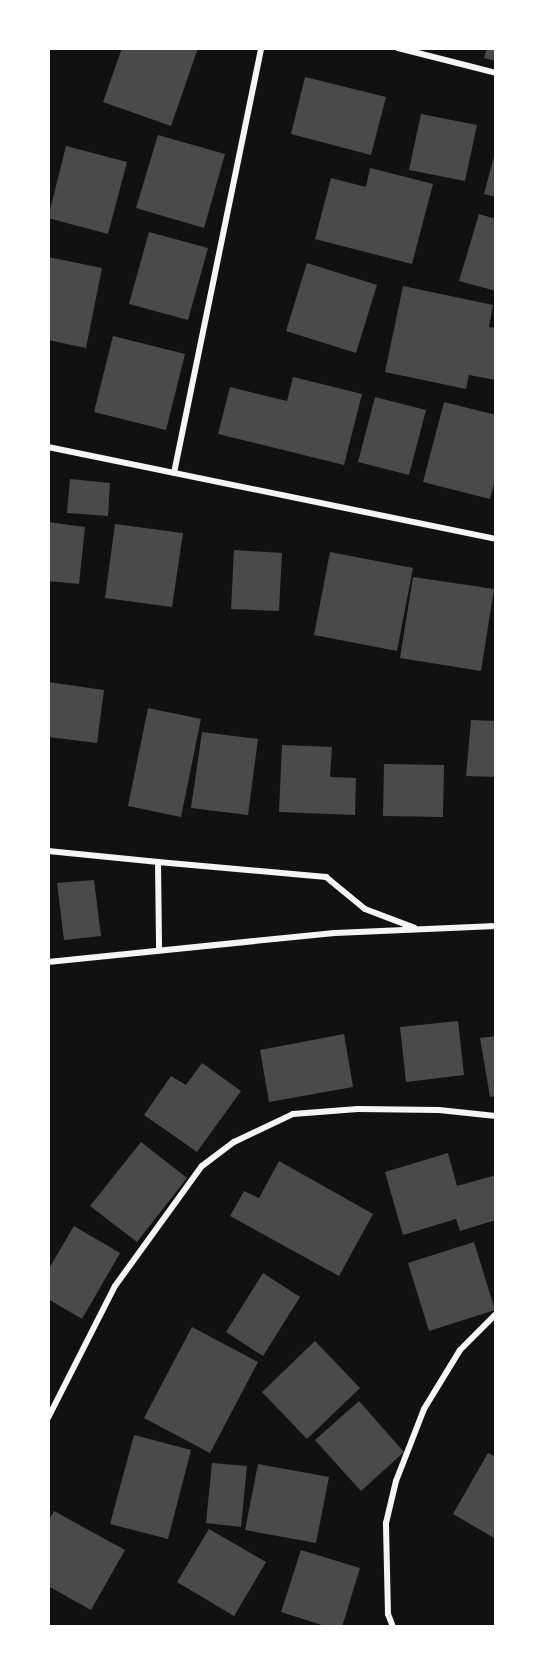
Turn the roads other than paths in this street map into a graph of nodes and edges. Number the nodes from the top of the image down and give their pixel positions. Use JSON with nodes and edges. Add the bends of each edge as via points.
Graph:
{"nodes":[{"id":1,"x":261,"y":48,"type":"edge"},
{"id":2,"x":398,"y":48,"type":"edge"},
{"id":3,"x":496,"y":73,"type":"edge"},
{"id":4,"x":48,"y":447,"type":"edge"},
{"id":5,"x":174,"y":473,"type":"junction"},
{"id":6,"x":496,"y":539,"type":"edge"},
{"id":7,"x":48,"y":851,"type":"edge"},
{"id":8,"x":158,"y":862,"type":"junction"},
{"id":9,"x":496,"y":926,"type":"edge"},
{"id":10,"x":419,"y":929,"type":"junction"},
{"id":11,"x":159,"y":949,"type":"junction"},
{"id":12,"x":48,"y":962,"type":"edge"},
{"id":13,"x":496,"y":1116,"type":"edge"},
{"id":14,"x":496,"y":1314,"type":"edge"},
{"id":15,"x":48,"y":1418,"type":"edge"},
{"id":16,"x":393,"y":1627,"type":"edge"}],
"edges":[{"from":1,"to":5,"type":"street"},
{"from":2,"to":3,"type":"street"},
{"from":4,"to":5,"type":"street"},
{"from":5,"to":6,"type":"street"},
{"from":7,"to":8,"type":"street"},
{"from":8,"to":10,"type":"street","via":[[326,877],[365,909]]},
{"from":8,"to":11,"type":"street"},
{"from":9,"to":10,"type":"street"},
{"from":10,"to":11,"type":"street"},
{"from":11,"to":12,"type":"street"},
{"from":13,"to":15,"type":"street","via":[[440,1110],[358,1109],[293,1114],[234,1142],[202,1166],[115,1286]]},
{"from":14,"to":16,"type":"street","via":[[460,1350],[424,1409],[396,1481],[386,1523],[388,1614]]}]}
